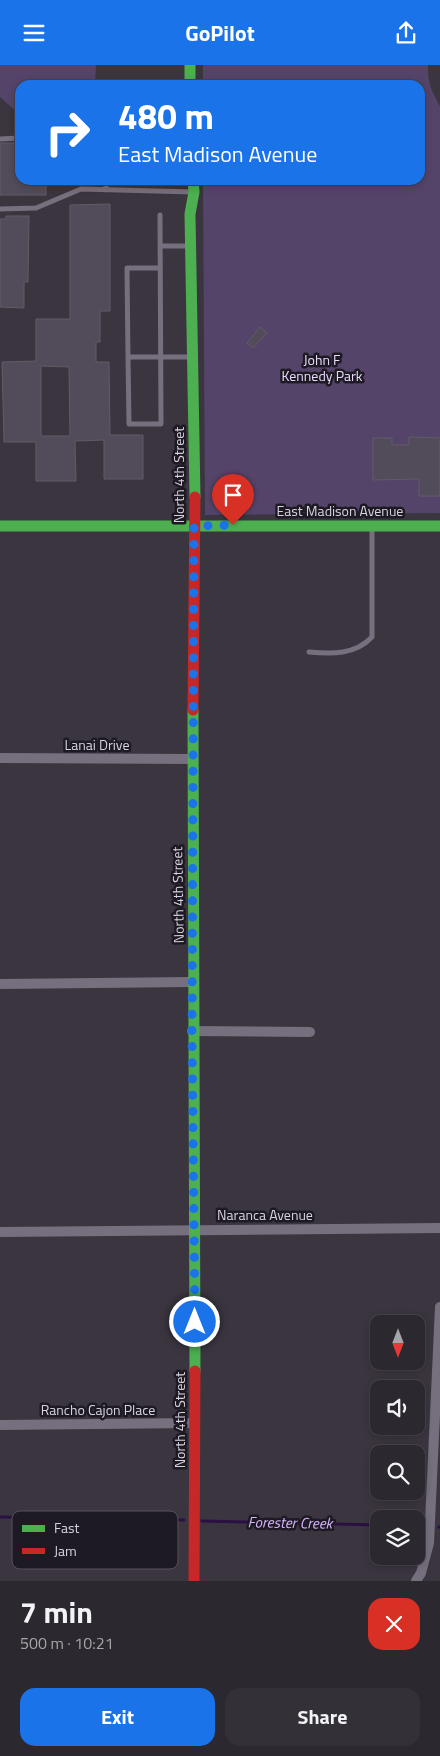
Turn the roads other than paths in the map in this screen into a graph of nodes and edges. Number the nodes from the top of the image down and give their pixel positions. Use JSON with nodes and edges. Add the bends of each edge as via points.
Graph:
{"nodes":[{"id":1,"x":190,"y":65,"type":"edge"},
{"id":2,"x":190,"y":80,"type":"edge"},
{"id":3,"x":15,"y":138,"type":"edge"},
{"id":4,"x":0,"y":139,"type":"edge"},
{"id":5,"x":106,"y":185,"type":"edge"},
{"id":6,"x":194,"y":186,"type":"edge"},
{"id":7,"x":106,"y":190,"type":"junction"},
{"id":8,"x":0,"y":209,"type":"edge"},
{"id":9,"x":160,"y":215,"type":"dead end"},
{"id":10,"x":160,"y":245,"type":"junction"},
{"id":11,"x":191,"y":245,"type":"junction"},
{"id":12,"x":160,"y":268,"type":"junction"},
{"id":13,"x":128,"y":357,"type":"junction"},
{"id":14,"x":160,"y":357,"type":"junction"},
{"id":15,"x":193,"y":357,"type":"junction"},
{"id":16,"x":440,"y":525,"type":"edge"},
{"id":17,"x":0,"y":526,"type":"edge"},
{"id":18,"x":194,"y":526,"type":"junction"},
{"id":19,"x":372,"y":527,"type":"junction"},
{"id":20,"x":309,"y":652,"type":"dead end"},
{"id":21,"x":0,"y":759,"type":"edge"},
{"id":22,"x":193,"y":759,"type":"junction"},
{"id":23,"x":193,"y":982,"type":"junction"},
{"id":24,"x":0,"y":984,"type":"edge"},
{"id":25,"x":192,"y":1031,"type":"junction"},
{"id":26,"x":310,"y":1031,"type":"dead end"},
{"id":27,"x":440,"y":1228,"type":"edge"},
{"id":28,"x":195,"y":1229,"type":"junction"},
{"id":29,"x":0,"y":1232,"type":"edge"},
{"id":30,"x":440,"y":1307,"type":"edge"},
{"id":31,"x":195,"y":1423,"type":"junction"},
{"id":32,"x":0,"y":1425,"type":"edge"},
{"id":33,"x":194,"y":1581,"type":"edge"},
{"id":34,"x":416,"y":1581,"type":"edge"}],
"edges":[{"from":1,"to":2,"type":"street"},
{"from":3,"to":4,"type":"lane"},
{"from":5,"to":7,"type":"lane"},
{"from":6,"to":7,"type":"lane"},
{"from":6,"to":11,"type":"street","name":"North 4th Street","via":[[190,214]]},
{"from":7,"to":8,"type":"lane","via":[[81,189],[36,208]]},
{"from":9,"to":10,"type":"lane"},
{"from":10,"to":11,"type":"lane"},
{"from":10,"to":12,"type":"lane"},
{"from":11,"to":15,"type":"street","name":"North 4th Street"},
{"from":12,"to":13,"type":"lane","via":[[127,268]]},
{"from":12,"to":14,"type":"lane"},
{"from":13,"to":14,"type":"lane"},
{"from":13,"to":14,"type":"lane","via":[[129,424],[161,424]]},
{"from":14,"to":15,"type":"lane"},
{"from":15,"to":18,"type":"street","name":"North 4th Street"},
{"from":16,"to":19,"type":"street","name":"East Madison Avenue"},
{"from":17,"to":18,"type":"street","name":"East Madison Avenue"},
{"from":18,"to":19,"type":"street","name":"East Madison Avenue"},
{"from":18,"to":22,"type":"street","name":"North 4th Street"},
{"from":19,"to":20,"type":"lane","via":[[372,637],[365,645],[336,654]]},
{"from":21,"to":22,"type":"street","name":"Lanai Drive"},
{"from":22,"to":23,"type":"street","name":"North 4th Street"},
{"from":23,"to":24,"type":"street"},
{"from":23,"to":25,"type":"street","name":"North 4th Street"},
{"from":25,"to":26,"type":"street"},
{"from":25,"to":28,"type":"street","name":"North 4th Street"},
{"from":27,"to":28,"type":"street","name":"Naranca Avenue"},
{"from":28,"to":29,"type":"street","name":"Naranca Avenue"},
{"from":28,"to":31,"type":"street","name":"North 4th Street"},
{"from":30,"to":34,"type":"street","via":[[429,1543]]},
{"from":31,"to":32,"type":"street","name":"Rancho Cajon Place"},
{"from":31,"to":33,"type":"street","name":"North 4th Street"}]}
